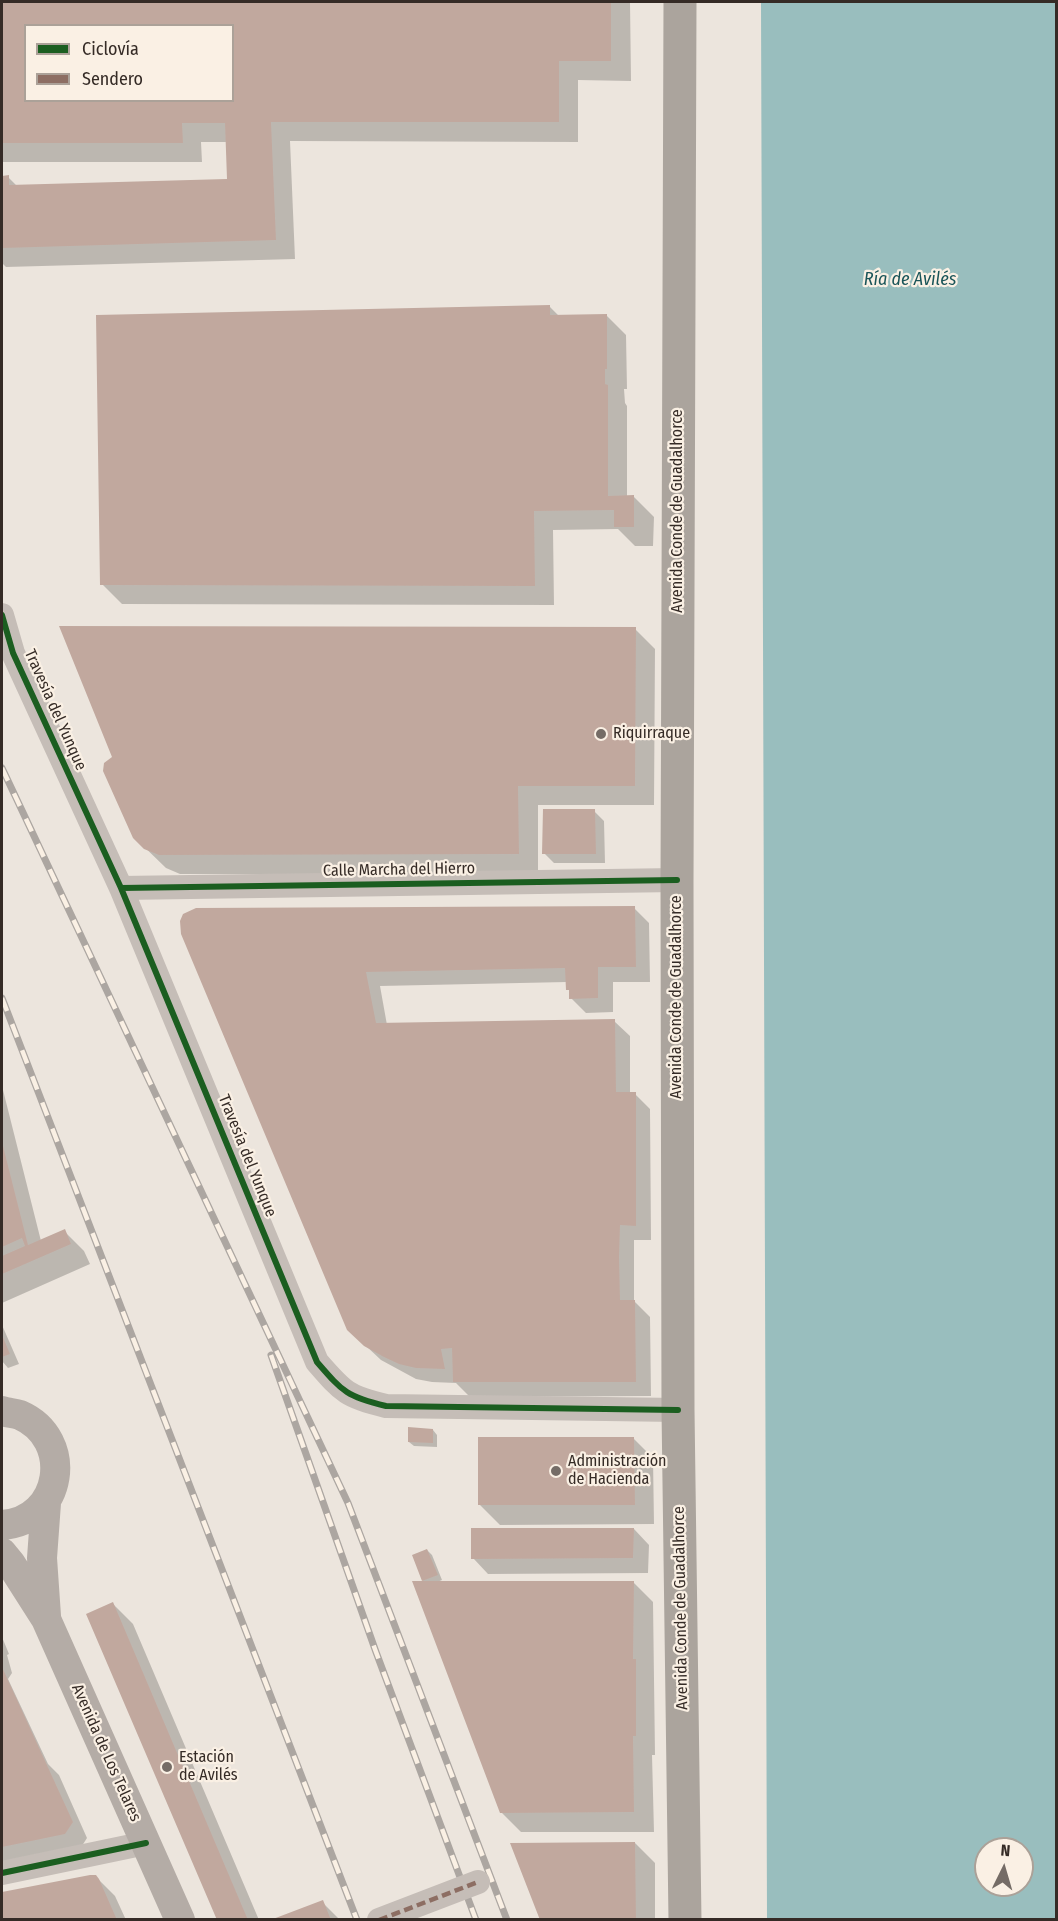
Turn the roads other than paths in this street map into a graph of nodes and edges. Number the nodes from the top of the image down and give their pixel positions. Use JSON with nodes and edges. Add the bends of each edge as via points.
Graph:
{"nodes":[{"id":1,"x":680,"y":2,"type":"edge"},
{"id":2,"x":2,"y":615,"type":"edge"},
{"id":3,"x":677,"y":880,"type":"junction"},
{"id":4,"x":121,"y":888,"type":"junction"},
{"id":5,"x":678,"y":1410,"type":"junction"},
{"id":6,"x":2,"y":1412,"type":"edge"},
{"id":7,"x":46,"y":1503,"type":"junction"},
{"id":8,"x":2,"y":1525,"type":"edge"},
{"id":9,"x":2,"y":1553,"type":"edge"},
{"id":10,"x":46,"y":1619,"type":"junction"},
{"id":11,"x":146,"y":1843,"type":"junction"},
{"id":12,"x":2,"y":1873,"type":"edge"},
{"id":13,"x":478,"y":1882,"type":"dead end"},
{"id":14,"x":180,"y":1920,"type":"edge"},
{"id":15,"x":379,"y":1920,"type":"edge"},
{"id":16,"x":685,"y":1920,"type":"edge"}],
"edges":[{"from":1,"to":3,"type":"highway","name":"Avenida Conde de Guadalhorce"},
{"from":2,"to":4,"type":"street","name":"Travesía del Yunque","via":[[14,652]]},
{"from":3,"to":4,"type":"street","name":"Calle Marcha del Hierro"},
{"from":3,"to":5,"type":"highway","name":"Avenida Conde de Guadalhorce"},
{"from":4,"to":5,"type":"street","name":"Travesía del Yunque","via":[[317,1362],[341,1390],[386,1406]]},
{"from":5,"to":16,"type":"highway","name":"Avenida Conde de Guadalhorce"},
{"from":6,"to":7,"type":"main road","name":"Avenida de Los Telares","via":[[20,1415],[40,1430],[51,1446],[56,1466]]},
{"from":7,"to":8,"type":"main road","via":[[31,1516]]},
{"from":7,"to":10,"type":"main road","name":"Avenida de Los Telares","via":[[42,1558]]},
{"from":9,"to":10,"type":"main road","name":"Avenida de Los Telares"},
{"from":10,"to":11,"type":"main road","name":"Avenida de Los Telares"},
{"from":11,"to":12,"type":"street"},
{"from":11,"to":14,"type":"main road","name":"Avenida de Los Telares"},
{"from":13,"to":15,"type":"street","bridge":true}]}
